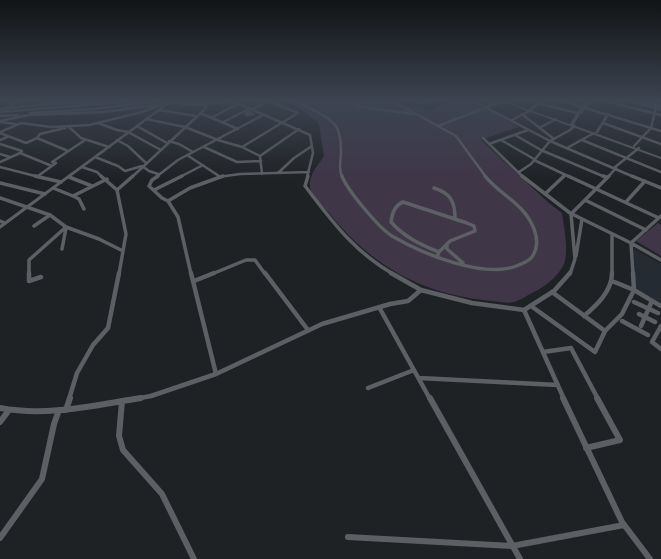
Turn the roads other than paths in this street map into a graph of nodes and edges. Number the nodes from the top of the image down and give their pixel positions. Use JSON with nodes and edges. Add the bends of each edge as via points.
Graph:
{"nodes":[{"id":1,"x":9,"y":127,"type":"edge"},
{"id":2,"x":68,"y":127,"type":"joint"},
{"id":3,"x":108,"y":127,"type":"edge"},
{"id":4,"x":135,"y":127,"type":"edge"},
{"id":5,"x":139,"y":127,"type":"edge"},
{"id":6,"x":185,"y":127,"type":"joint"},
{"id":7,"x":234,"y":127,"type":"edge"},
{"id":8,"x":241,"y":127,"type":"edge"},
{"id":9,"x":274,"y":127,"type":"edge"},
{"id":10,"x":295,"y":127,"type":"edge"},
{"id":11,"x":336,"y":127,"type":"edge"},
{"id":12,"x":440,"y":127,"type":"edge"},
{"id":13,"x":523,"y":127,"type":"edge"},
{"id":14,"x":572,"y":127,"type":"edge"},
{"id":15,"x":579,"y":127,"type":"edge"},
{"id":16,"x":600,"y":127,"type":"edge"},
{"id":17,"x":614,"y":127,"type":"edge"},
{"id":18,"x":540,"y":128,"type":"edge"},
{"id":19,"x":651,"y":128,"type":"joint"},
{"id":20,"x":238,"y":129,"type":"junction"},
{"id":21,"x":299,"y":129,"type":"junction"},
{"id":22,"x":528,"y":130,"type":"junction"},
{"id":23,"x":661,"y":131,"type":"edge"},
{"id":24,"x":0,"y":132,"type":"edge"},
{"id":25,"x":128,"y":132,"type":"junction"},
{"id":26,"x":595,"y":133,"type":"junction"},
{"id":27,"x":514,"y":135,"type":"junction"},
{"id":28,"x":7,"y":136,"type":"junction"},
{"id":29,"x":642,"y":137,"type":"junction"},
{"id":30,"x":38,"y":138,"type":"junction"},
{"id":31,"x":483,"y":138,"type":"dead end"},
{"id":32,"x":554,"y":139,"type":"junction"},
{"id":33,"x":0,"y":140,"type":"edge"},
{"id":34,"x":85,"y":140,"type":"junction"},
{"id":35,"x":117,"y":140,"type":"junction"},
{"id":36,"x":218,"y":140,"type":"junction"},
{"id":37,"x":501,"y":140,"type":"junction"},
{"id":38,"x":582,"y":140,"type":"junction"},
{"id":39,"x":550,"y":141,"type":"junction"},
{"id":40,"x":168,"y":142,"type":"junction"},
{"id":41,"x":0,"y":144,"type":"edge"},
{"id":42,"x":26,"y":144,"type":"junction"},
{"id":43,"x":489,"y":144,"type":"junction"},
{"id":44,"x":661,"y":144,"type":"edge"},
{"id":45,"x":242,"y":146,"type":"junction"},
{"id":46,"x":312,"y":146,"type":"junction"},
{"id":47,"x":634,"y":146,"type":"junction"},
{"id":48,"x":108,"y":147,"type":"junction"},
{"id":49,"x":204,"y":147,"type":"junction"},
{"id":50,"x":567,"y":148,"type":"junction"},
{"id":51,"x":639,"y":149,"type":"junction"},
{"id":52,"x":161,"y":150,"type":"junction"},
{"id":53,"x":542,"y":150,"type":"junction"},
{"id":54,"x":68,"y":151,"type":"junction"},
{"id":55,"x":21,"y":152,"type":"junction"},
{"id":56,"x":193,"y":152,"type":"junction"},
{"id":57,"x":0,"y":154,"type":"edge"},
{"id":58,"x":187,"y":155,"type":"junction"},
{"id":59,"x":260,"y":156,"type":"junction"},
{"id":60,"x":10,"y":157,"type":"junction"},
{"id":61,"x":95,"y":157,"type":"junction"},
{"id":62,"x":661,"y":157,"type":"edge"},
{"id":63,"x":626,"y":158,"type":"junction"},
{"id":64,"x":534,"y":160,"type":"junction"},
{"id":65,"x":0,"y":162,"type":"edge"},
{"id":66,"x":261,"y":162,"type":"junction"},
{"id":67,"x":144,"y":165,"type":"junction"},
{"id":68,"x":203,"y":165,"type":"junction"},
{"id":69,"x":52,"y":166,"type":"junction"},
{"id":70,"x":0,"y":167,"type":"edge"},
{"id":71,"x":82,"y":167,"type":"junction"},
{"id":72,"x":616,"y":168,"type":"junction"},
{"id":73,"x":309,"y":172,"type":"junction"},
{"id":74,"x":519,"y":172,"type":"junction"},
{"id":75,"x":661,"y":172,"type":"edge"},
{"id":76,"x":278,"y":173,"type":"junction"},
{"id":77,"x":158,"y":174,"type":"junction"},
{"id":78,"x":262,"y":174,"type":"junction"},
{"id":79,"x":565,"y":175,"type":"junction"},
{"id":80,"x":38,"y":176,"type":"junction"},
{"id":81,"x":219,"y":176,"type":"junction"},
{"id":82,"x":69,"y":177,"type":"junction"},
{"id":83,"x":606,"y":177,"type":"junction"},
{"id":84,"x":107,"y":179,"type":"junction"},
{"id":85,"x":645,"y":181,"type":"junction"},
{"id":86,"x":61,"y":182,"type":"junction"},
{"id":87,"x":661,"y":182,"type":"edge"},
{"id":88,"x":0,"y":183,"type":"edge"},
{"id":89,"x":92,"y":186,"type":"junction"},
{"id":90,"x":657,"y":186,"type":"junction"},
{"id":91,"x":53,"y":188,"type":"junction"},
{"id":92,"x":434,"y":188,"type":"dead end"},
{"id":93,"x":596,"y":188,"type":"junction"},
{"id":94,"x":661,"y":188,"type":"edge"},
{"id":95,"x":117,"y":190,"type":"junction"},
{"id":96,"x":154,"y":190,"type":"junction"},
{"id":97,"x":45,"y":194,"type":"junction"},
{"id":98,"x":544,"y":194,"type":"junction"},
{"id":99,"x":74,"y":196,"type":"junction"},
{"id":100,"x":0,"y":198,"type":"edge"},
{"id":101,"x":585,"y":200,"type":"junction"},
{"id":102,"x":168,"y":201,"type":"junction"},
{"id":103,"x":626,"y":202,"type":"junction"},
{"id":104,"x":28,"y":207,"type":"junction"},
{"id":105,"x":84,"y":209,"type":"dead end"},
{"id":106,"x":572,"y":214,"type":"junction"},
{"id":107,"x":50,"y":215,"type":"junction"},
{"id":108,"x":660,"y":217,"type":"edge"},
{"id":109,"x":455,"y":218,"type":"junction"},
{"id":110,"x":582,"y":219,"type":"junction"},
{"id":111,"x":0,"y":221,"type":"edge"},
{"id":112,"x":5,"y":223,"type":"junction"},
{"id":113,"x":34,"y":226,"type":"dead end"},
{"id":114,"x":0,"y":227,"type":"edge"},
{"id":115,"x":66,"y":227,"type":"junction"},
{"id":116,"x":646,"y":230,"type":"junction"},
{"id":117,"x":612,"y":234,"type":"junction"},
{"id":118,"x":631,"y":243,"type":"junction"},
{"id":119,"x":447,"y":244,"type":"junction"},
{"id":120,"x":62,"y":249,"type":"dead end"},
{"id":121,"x":123,"y":251,"type":"junction"},
{"id":122,"x":438,"y":254,"type":"junction"},
{"id":123,"x":661,"y":260,"type":"edge"},
{"id":124,"x":575,"y":263,"type":"junction"},
{"id":125,"x":465,"y":265,"type":"junction"},
{"id":126,"x":41,"y":277,"type":"dead end"},
{"id":127,"x":194,"y":281,"type":"junction"},
{"id":128,"x":612,"y":281,"type":"junction"},
{"id":129,"x":421,"y":290,"type":"junction"},
{"id":130,"x":634,"y":290,"type":"junction"},
{"id":131,"x":552,"y":292,"type":"junction"},
{"id":132,"x":634,"y":302,"type":"dead end"},
{"id":133,"x":651,"y":303,"type":"dead end"},
{"id":134,"x":531,"y":306,"type":"junction"},
{"id":135,"x":661,"y":306,"type":"edge"},
{"id":136,"x":379,"y":307,"type":"junction"},
{"id":137,"x":649,"y":309,"type":"junction"},
{"id":138,"x":524,"y":310,"type":"junction"},
{"id":139,"x":658,"y":313,"type":"dead end"},
{"id":140,"x":639,"y":314,"type":"dead end"},
{"id":141,"x":584,"y":316,"type":"junction"},
{"id":142,"x":645,"y":317,"type":"junction"},
{"id":143,"x":622,"y":321,"type":"dead end"},
{"id":144,"x":654,"y":322,"type":"dead end"},
{"id":145,"x":641,"y":326,"type":"dead end"},
{"id":146,"x":661,"y":326,"type":"edge"},
{"id":147,"x":308,"y":330,"type":"junction"},
{"id":148,"x":605,"y":331,"type":"junction"},
{"id":149,"x":648,"y":336,"type":"dead end"},
{"id":150,"x":661,"y":349,"type":"edge"},
{"id":151,"x":543,"y":352,"type":"junction"},
{"id":152,"x":414,"y":370,"type":"junction"},
{"id":153,"x":216,"y":374,"type":"junction"},
{"id":154,"x":419,"y":378,"type":"junction"},
{"id":155,"x":558,"y":385,"type":"junction"},
{"id":156,"x":368,"y":388,"type":"dead end"},
{"id":157,"x":122,"y":401,"type":"junction"},
{"id":158,"x":0,"y":408,"type":"edge"},
{"id":159,"x":9,"y":410,"type":"junction"},
{"id":160,"x":63,"y":410,"type":"junction"},
{"id":161,"x":0,"y":422,"type":"edge"},
{"id":162,"x":586,"y":448,"type":"junction"},
{"id":163,"x":624,"y":525,"type":"junction"},
{"id":164,"x":348,"y":537,"type":"dead end"},
{"id":165,"x":0,"y":538,"type":"edge"},
{"id":166,"x":512,"y":546,"type":"junction"},
{"id":167,"x":194,"y":559,"type":"edge"},
{"id":168,"x":520,"y":559,"type":"edge"},
{"id":169,"x":650,"y":559,"type":"edge"}],
"edges":[{"from":1,"to":24,"type":"street"},
{"from":2,"to":30,"type":"street","via":[[40,134]]},
{"from":2,"to":34,"type":"street"},
{"from":3,"to":25,"type":"street"},
{"from":4,"to":25,"type":"street"},
{"from":5,"to":40,"type":"street"},
{"from":6,"to":36,"type":"street"},
{"from":6,"to":40,"type":"street"},
{"from":7,"to":20,"type":"street"},
{"from":8,"to":20,"type":"street"},
{"from":9,"to":45,"type":"street"},
{"from":10,"to":21,"type":"street"},
{"from":11,"to":122,"type":"street","via":[[340,138],[340,169],[345,184],[391,235]]},
{"from":12,"to":125,"type":"street","via":[[456,136],[491,182],[521,207],[536,230],[538,242],[530,260],[514,267],[495,270]]},
{"from":13,"to":22,"type":"street"},
{"from":14,"to":32,"type":"street"},
{"from":15,"to":26,"type":"street"},
{"from":16,"to":26,"type":"street"},
{"from":17,"to":29,"type":"street"},
{"from":18,"to":32,"type":"street"},
{"from":19,"to":23,"type":"street"},
{"from":19,"to":29,"type":"street"},
{"from":20,"to":36,"type":"street"},
{"from":21,"to":46,"type":"street","via":[[310,135]]},
{"from":21,"to":59,"type":"street"},
{"from":22,"to":27,"type":"street"},
{"from":22,"to":39,"type":"street"},
{"from":24,"to":28,"type":"street"},
{"from":25,"to":35,"type":"street"},
{"from":25,"to":52,"type":"street"},
{"from":26,"to":38,"type":"street"},
{"from":26,"to":47,"type":"street"},
{"from":26,"to":51,"type":"street"},
{"from":27,"to":37,"type":"street"},
{"from":27,"to":53,"type":"street"},
{"from":28,"to":33,"type":"street"},
{"from":28,"to":42,"type":"street"},
{"from":29,"to":44,"type":"street"},
{"from":29,"to":47,"type":"street"},
{"from":30,"to":42,"type":"street"},
{"from":30,"to":54,"type":"street"},
{"from":31,"to":43,"type":"street"},
{"from":32,"to":39,"type":"street"},
{"from":34,"to":48,"type":"street"},
{"from":34,"to":54,"type":"street"},
{"from":35,"to":48,"type":"street"},
{"from":35,"to":67,"type":"street","via":[[128,146]]},
{"from":36,"to":45,"type":"street"},
{"from":36,"to":49,"type":"street"},
{"from":37,"to":43,"type":"street"},
{"from":37,"to":64,"type":"street"},
{"from":38,"to":50,"type":"street"},
{"from":38,"to":63,"type":"street"},
{"from":39,"to":50,"type":"street"},
{"from":39,"to":53,"type":"street"},
{"from":40,"to":52,"type":"street"},
{"from":40,"to":56,"type":"street","via":[[179,144]]},
{"from":41,"to":55,"type":"street"},
{"from":42,"to":55,"type":"street"},
{"from":43,"to":74,"type":"street"},
{"from":45,"to":59,"type":"street"},
{"from":46,"to":73,"type":"street"},
{"from":46,"to":76,"type":"street"},
{"from":47,"to":51,"type":"street"},
{"from":48,"to":61,"type":"street"},
{"from":49,"to":56,"type":"street"},
{"from":49,"to":66,"type":"street","via":[[236,162]]},
{"from":50,"to":72,"type":"street"},
{"from":51,"to":62,"type":"street"},
{"from":51,"to":63,"type":"street"},
{"from":52,"to":67,"type":"street"},
{"from":53,"to":64,"type":"street"},
{"from":53,"to":83,"type":"street"},
{"from":54,"to":69,"type":"street","via":[[52,162],[56,163]]},
{"from":55,"to":60,"type":"street"},
{"from":55,"to":69,"type":"street"},
{"from":56,"to":58,"type":"street"},
{"from":57,"to":60,"type":"street"},
{"from":58,"to":68,"type":"street"},
{"from":58,"to":77,"type":"street"},
{"from":59,"to":66,"type":"street"},
{"from":60,"to":65,"type":"street"},
{"from":61,"to":67,"type":"street","via":[[125,171]]},
{"from":61,"to":71,"type":"street"},
{"from":63,"to":72,"type":"street"},
{"from":63,"to":75,"type":"street"},
{"from":64,"to":74,"type":"street"},
{"from":64,"to":79,"type":"street"},
{"from":66,"to":78,"type":"street"},
{"from":67,"to":77,"type":"street"},
{"from":67,"to":95,"type":"street"},
{"from":68,"to":81,"type":"street"},
{"from":68,"to":96,"type":"street"},
{"from":69,"to":80,"type":"street"},
{"from":70,"to":80,"type":"street"},
{"from":71,"to":82,"type":"street"},
{"from":71,"to":84,"type":"street"},
{"from":72,"to":83,"type":"street"},
{"from":72,"to":85,"type":"street"},
{"from":73,"to":76,"type":"street"},
{"from":73,"to":129,"type":"street","via":[[305,186],[344,236],[374,263]]},
{"from":74,"to":98,"type":"street"},
{"from":76,"to":78,"type":"street"},
{"from":77,"to":96,"type":"street","via":[[149,186]]},
{"from":78,"to":81,"type":"street"},
{"from":79,"to":93,"type":"street"},
{"from":79,"to":98,"type":"street"},
{"from":80,"to":86,"type":"street"},
{"from":81,"to":102,"type":"street"},
{"from":82,"to":86,"type":"street"},
{"from":82,"to":89,"type":"street"},
{"from":83,"to":93,"type":"street"},
{"from":84,"to":89,"type":"street"},
{"from":84,"to":95,"type":"street"},
{"from":85,"to":90,"type":"street"},
{"from":85,"to":103,"type":"street"},
{"from":86,"to":91,"type":"street"},
{"from":87,"to":90,"type":"street"},
{"from":88,"to":97,"type":"street"},
{"from":89,"to":99,"type":"street"},
{"from":90,"to":94,"type":"street"},
{"from":91,"to":97,"type":"street"},
{"from":91,"to":99,"type":"street"},
{"from":92,"to":109,"type":"street","via":[[445,191],[453,199]]},
{"from":93,"to":101,"type":"street"},
{"from":93,"to":103,"type":"street"},
{"from":95,"to":121,"type":"street","via":[[126,234]]},
{"from":96,"to":102,"type":"street"},
{"from":97,"to":104,"type":"street"},
{"from":98,"to":106,"type":"street"},
{"from":99,"to":105,"type":"street","via":[[79,199]]},
{"from":100,"to":104,"type":"street"},
{"from":101,"to":106,"type":"street"},
{"from":101,"to":116,"type":"street"},
{"from":102,"to":127,"type":"street","via":[[180,224]]},
{"from":103,"to":108,"type":"street"},
{"from":104,"to":107,"type":"street"},
{"from":104,"to":112,"type":"street"},
{"from":106,"to":110,"type":"street"},
{"from":106,"to":124,"type":"street"},
{"from":107,"to":113,"type":"street"},
{"from":107,"to":115,"type":"street"},
{"from":108,"to":116,"type":"street"},
{"from":109,"to":119,"type":"street","via":[[474,226],[476,231],[457,237]]},
{"from":109,"to":122,"type":"street","via":[[403,202],[398,204],[392,214],[391,222],[404,235]]},
{"from":110,"to":117,"type":"street"},
{"from":110,"to":124,"type":"street"},
{"from":111,"to":112,"type":"street"},
{"from":112,"to":114,"type":"street"},
{"from":115,"to":120,"type":"street"},
{"from":115,"to":121,"type":"street"},
{"from":115,"to":126,"type":"street","via":[[29,260],[29,281]]},
{"from":116,"to":118,"type":"street"},
{"from":117,"to":118,"type":"street"},
{"from":117,"to":128,"type":"street"},
{"from":118,"to":123,"type":"street"},
{"from":118,"to":130,"type":"street"},
{"from":119,"to":122,"type":"street"},
{"from":119,"to":125,"type":"street","via":[[447,249]]},
{"from":121,"to":160,"type":"street","via":[[108,328],[93,345],[77,373]]},
{"from":122,"to":125,"type":"street"},
{"from":124,"to":131,"type":"street","via":[[566,279]]},
{"from":127,"to":147,"type":"street","via":[[246,260],[255,260]]},
{"from":127,"to":153,"type":"street"},
{"from":128,"to":130,"type":"street"},
{"from":128,"to":141,"type":"street","via":[[600,302]]},
{"from":129,"to":136,"type":"street","via":[[408,301]]},
{"from":129,"to":138,"type":"street","via":[[472,303]]},
{"from":130,"to":135,"type":"street"},
{"from":130,"to":148,"type":"street","via":[[622,314]]},
{"from":131,"to":134,"type":"street"},
{"from":131,"to":141,"type":"street"},
{"from":132,"to":137,"type":"street"},
{"from":133,"to":137,"type":"street"},
{"from":134,"to":138,"type":"street"},
{"from":134,"to":148,"type":"street","via":[[595,352]]},
{"from":136,"to":147,"type":"street"},
{"from":136,"to":152,"type":"street"},
{"from":137,"to":139,"type":"street"},
{"from":137,"to":142,"type":"street"},
{"from":138,"to":151,"type":"street"},
{"from":140,"to":142,"type":"street"},
{"from":141,"to":148,"type":"street"},
{"from":142,"to":144,"type":"street"},
{"from":142,"to":145,"type":"street"},
{"from":143,"to":149,"type":"street"},
{"from":146,"to":150,"type":"street","via":[[652,342]]},
{"from":147,"to":153,"type":"street"},
{"from":151,"to":155,"type":"street"},
{"from":151,"to":162,"type":"street","via":[[571,348],[620,440]]},
{"from":152,"to":154,"type":"street"},
{"from":152,"to":156,"type":"street"},
{"from":153,"to":157,"type":"street","via":[[151,396]]},
{"from":154,"to":155,"type":"street"},
{"from":154,"to":166,"type":"street"},
{"from":155,"to":162,"type":"street"},
{"from":157,"to":160,"type":"street"},
{"from":157,"to":167,"type":"street","via":[[121,446],[162,494]]},
{"from":158,"to":159,"type":"street"},
{"from":159,"to":160,"type":"street"},
{"from":159,"to":161,"type":"street"},
{"from":160,"to":165,"type":"street","via":[[54,424],[42,479]]},
{"from":162,"to":163,"type":"street"},
{"from":163,"to":166,"type":"street"},
{"from":163,"to":169,"type":"street"},
{"from":164,"to":166,"type":"street"},
{"from":166,"to":168,"type":"street"}]}
